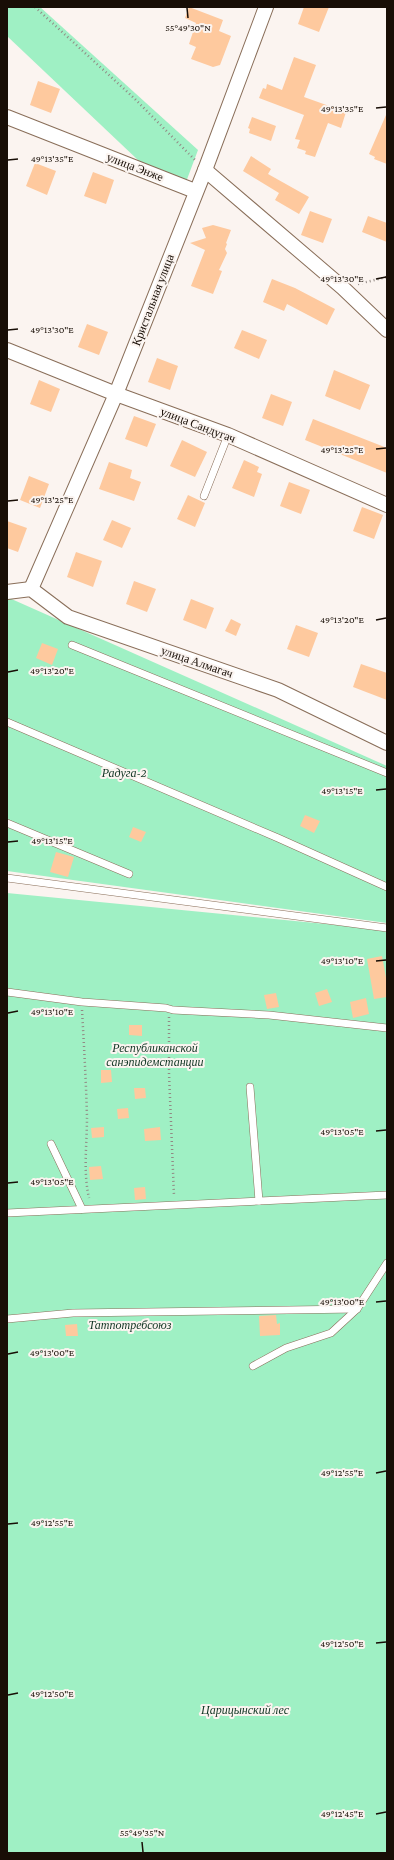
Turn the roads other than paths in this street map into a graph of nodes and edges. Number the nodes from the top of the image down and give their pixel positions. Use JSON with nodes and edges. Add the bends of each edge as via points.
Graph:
{"nodes":[{"id":1,"x":266,"y":7,"type":"edge"},
{"id":2,"x":7,"y":117,"type":"edge"},
{"id":3,"x":205,"y":170,"type":"junction"},
{"id":4,"x":195,"y":191,"type":"junction"},
{"id":5,"x":387,"y":330,"type":"edge"},
{"id":6,"x":7,"y":350,"type":"edge"},
{"id":7,"x":116,"y":394,"type":"junction"},
{"id":8,"x":228,"y":435,"type":"junction"},
{"id":9,"x":204,"y":496,"type":"dead end"},
{"id":10,"x":387,"y":505,"type":"edge"},
{"id":11,"x":31,"y":589,"type":"junction"},
{"id":12,"x":7,"y":592,"type":"edge"},
{"id":13,"x":72,"y":645,"type":"dead end"},
{"id":14,"x":7,"y":722,"type":"edge"},
{"id":15,"x":387,"y":743,"type":"edge"},
{"id":16,"x":387,"y":773,"type":"edge"},
{"id":17,"x":7,"y":823,"type":"edge"},
{"id":18,"x":129,"y":874,"type":"dead end"},
{"id":19,"x":7,"y":878,"type":"edge"},
{"id":20,"x":387,"y":887,"type":"edge"},
{"id":21,"x":387,"y":928,"type":"edge"},
{"id":22,"x":7,"y":992,"type":"edge"},
{"id":23,"x":387,"y":1028,"type":"edge"},
{"id":24,"x":250,"y":1087,"type":"dead end"},
{"id":25,"x":51,"y":1144,"type":"dead end"},
{"id":26,"x":387,"y":1195,"type":"edge"},
{"id":27,"x":259,"y":1201,"type":"junction"},
{"id":28,"x":82,"y":1208,"type":"junction"},
{"id":29,"x":7,"y":1213,"type":"edge"},
{"id":30,"x":387,"y":1263,"type":"edge"},
{"id":31,"x":357,"y":1309,"type":"junction"},
{"id":32,"x":7,"y":1319,"type":"edge"},
{"id":33,"x":253,"y":1366,"type":"dead end"}],
"edges":[{"from":1,"to":3,"type":"street","name":"Кристальная улица"},
{"from":2,"to":4,"type":"street","name":"улица Энже"},
{"from":3,"to":4,"type":"street","name":"Кристальная улица"},
{"from":3,"to":5,"type":"street","via":[[343,288]]},
{"from":4,"to":7,"type":"street","name":"Кристальная улица"},
{"from":6,"to":7,"type":"street","name":"улица Сандугач"},
{"from":7,"to":8,"type":"street","name":"улица Сандугач"},
{"from":7,"to":11,"type":"street","name":"Кристальная улица"},
{"from":8,"to":9,"type":"lane"},
{"from":8,"to":10,"type":"street","name":"улица Сандугач"},
{"from":11,"to":12,"type":"street"},
{"from":11,"to":15,"type":"street","name":"улица Алмагач","via":[[68,617],[278,690]]},
{"from":13,"to":16,"type":"lane"},
{"from":14,"to":20,"type":"lane"},
{"from":17,"to":18,"type":"lane"},
{"from":19,"to":21,"type":"lane"},
{"from":22,"to":23,"type":"lane","via":[[82,1002],[269,1015]]},
{"from":24,"to":27,"type":"lane"},
{"from":25,"to":28,"type":"lane"},
{"from":26,"to":27,"type":"lane"},
{"from":27,"to":28,"type":"lane"},
{"from":28,"to":29,"type":"lane"},
{"from":30,"to":31,"type":"lane"},
{"from":31,"to":32,"type":"lane","via":[[74,1313]]},
{"from":31,"to":33,"type":"lane","via":[[331,1333],[286,1348]]}]}
